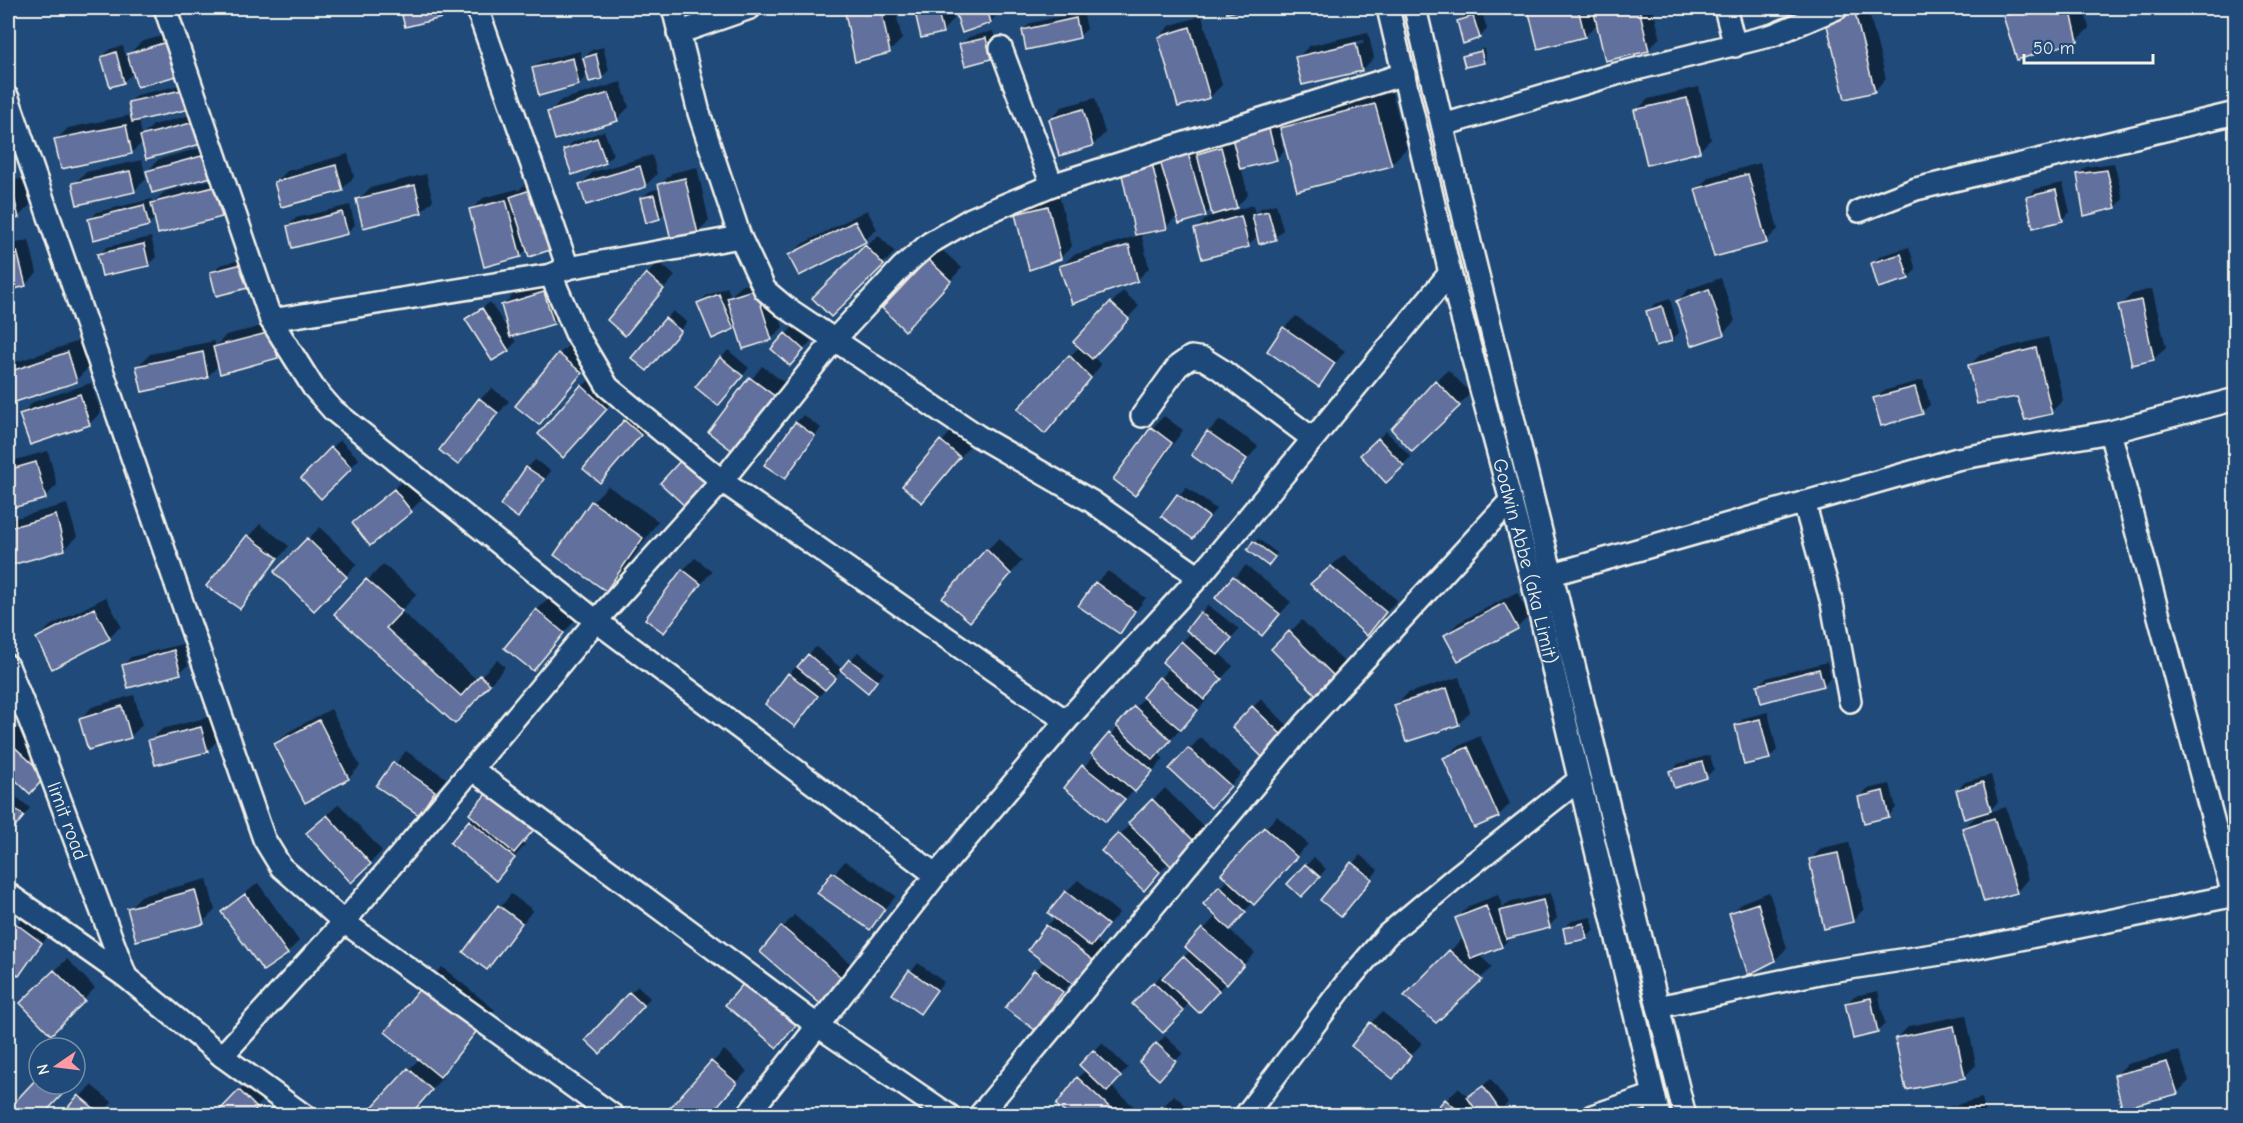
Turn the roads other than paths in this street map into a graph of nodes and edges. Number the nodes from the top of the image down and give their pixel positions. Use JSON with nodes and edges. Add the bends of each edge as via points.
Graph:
{"nodes":[{"id":1,"x":165,"y":8,"type":"edge"},
{"id":2,"x":477,"y":8,"type":"edge"},
{"id":3,"x":673,"y":8,"type":"edge"},
{"id":4,"x":750,"y":8,"type":"edge"},
{"id":5,"x":1388,"y":8,"type":"edge"},
{"id":6,"x":1415,"y":8,"type":"edge"},
{"id":7,"x":1725,"y":8,"type":"edge"},
{"id":8,"x":1838,"y":8,"type":"edge"},
{"id":9,"x":678,"y":33,"type":"junction"},
{"id":10,"x":1735,"y":45,"type":"junction"},
{"id":11,"x":1001,"y":48,"type":"dead end"},
{"id":12,"x":1404,"y":74,"type":"junction"},
{"id":13,"x":8,"y":98,"type":"edge"},
{"id":14,"x":2235,"y":113,"type":"edge"},
{"id":15,"x":1443,"y":125,"type":"junction"},
{"id":16,"x":1052,"y":185,"type":"junction"},
{"id":17,"x":1859,"y":211,"type":"dead end"},
{"id":18,"x":740,"y":237,"type":"junction"},
{"id":19,"x":560,"y":272,"type":"junction"},
{"id":20,"x":1450,"y":273,"type":"junction"},
{"id":21,"x":1488,"y":313,"type":"junction"},
{"id":22,"x":1464,"y":319,"type":"junction"},
{"id":23,"x":271,"y":320,"type":"junction"},
{"id":24,"x":835,"y":339,"type":"junction"},
{"id":25,"x":2235,"y":399,"type":"edge"},
{"id":26,"x":1142,"y":416,"type":"dead end"},
{"id":27,"x":2110,"y":432,"type":"junction"},
{"id":28,"x":1313,"y":439,"type":"junction"},
{"id":29,"x":722,"y":481,"type":"junction"},
{"id":30,"x":1511,"y":500,"type":"junction"},
{"id":31,"x":1804,"y":502,"type":"junction"},
{"id":32,"x":1553,"y":574,"type":"junction"},
{"id":33,"x":1199,"y":577,"type":"junction"},
{"id":34,"x":1532,"y":580,"type":"junction"},
{"id":35,"x":596,"y":621,"type":"junction"},
{"id":36,"x":8,"y":666,"type":"edge"},
{"id":37,"x":1850,"y":701,"type":"dead end"},
{"id":38,"x":1066,"y":721,"type":"junction"},
{"id":39,"x":472,"y":770,"type":"junction"},
{"id":40,"x":1579,"y":780,"type":"junction"},
{"id":41,"x":936,"y":875,"type":"junction"},
{"id":42,"x":8,"y":894,"type":"edge"},
{"id":43,"x":2234,"y":895,"type":"edge"},
{"id":44,"x":344,"y":922,"type":"junction"},
{"id":45,"x":126,"y":977,"type":"junction"},
{"id":46,"x":1658,"y":1007,"type":"junction"},
{"id":47,"x":818,"y":1026,"type":"junction"},
{"id":48,"x":222,"y":1056,"type":"junction"},
{"id":49,"x":1656,"y":1105,"type":"edge"},
{"id":50,"x":305,"y":1116,"type":"edge"},
{"id":51,"x":614,"y":1116,"type":"edge"},
{"id":52,"x":747,"y":1116,"type":"edge"},
{"id":53,"x":950,"y":1116,"type":"edge"},
{"id":54,"x":979,"y":1116,"type":"edge"},
{"id":55,"x":1245,"y":1116,"type":"edge"},
{"id":56,"x":1592,"y":1116,"type":"edge"},
{"id":57,"x":1685,"y":1116,"type":"edge"}],
"edges":[{"from":1,"to":23,"type":"street"},
{"from":2,"to":19,"type":"street"},
{"from":3,"to":9,"type":"street"},
{"from":4,"to":9,"type":"street"},
{"from":5,"to":12,"type":"street","name":"Godwin Abbe (aka Limit)"},
{"from":6,"to":15,"type":"street","name":"Godwin Abbe (aka Limit)"},
{"from":7,"to":10,"type":"street"},
{"from":8,"to":10,"type":"street","via":[[1773,35]]},
{"from":9,"to":18,"type":"street","via":[[699,113]]},
{"from":10,"to":15,"type":"street","via":[[1616,74]]},
{"from":11,"to":16,"type":"street"},
{"from":12,"to":16,"type":"street"},
{"from":12,"to":20,"type":"street","name":"Godwin Abbe (aka Limit)"},
{"from":13,"to":44,"type":"street","via":[[264,839],[281,867]]},
{"from":14,"to":17,"type":"street","via":[[1916,189]]},
{"from":15,"to":21,"type":"street","name":"Godwin Abbe (aka Limit)"},
{"from":16,"to":24,"type":"street","via":[[970,219],[930,243],[902,267]]},
{"from":18,"to":19,"type":"street"},
{"from":18,"to":24,"type":"street","via":[[765,290]]},
{"from":19,"to":23,"type":"street"},
{"from":19,"to":29,"type":"street","via":[[576,333],[608,387]]},
{"from":20,"to":22,"type":"street","name":"Godwin Abbe (aka Limit)"},
{"from":20,"to":28,"type":"street"},
{"from":21,"to":22,"type":"street"},
{"from":21,"to":32,"type":"street","name":"Godwin Abbe (aka Limit)"},
{"from":22,"to":30,"type":"street","name":"Godwin Abbe (aka Limit)"},
{"from":23,"to":35,"type":"street","via":[[313,387],[333,410]]},
{"from":24,"to":29,"type":"street"},
{"from":24,"to":33,"type":"street","via":[[978,436],[1091,501]]},
{"from":25,"to":27,"type":"street"},
{"from":26,"to":28,"type":"street","via":[[1178,366],[1191,357],[1204,359],[1220,369]]},
{"from":27,"to":31,"type":"street","via":[[1957,459]]},
{"from":27,"to":43,"type":"street"},
{"from":28,"to":33,"type":"street"},
{"from":29,"to":35,"type":"street"},
{"from":29,"to":38,"type":"street"},
{"from":30,"to":34,"type":"street","name":"Godwin Abbe (aka Limit)"},
{"from":30,"to":54,"type":"street","via":[[1306,723]]},
{"from":31,"to":32,"type":"street"},
{"from":31,"to":37,"type":"street","via":[[1832,603]]},
{"from":32,"to":34,"type":"street"},
{"from":32,"to":46,"type":"street","name":"Godwin Abbe (aka Limit)"},
{"from":33,"to":38,"type":"street"},
{"from":34,"to":40,"type":"street","name":"Godwin Abbe (aka Limit)"},
{"from":35,"to":39,"type":"street"},
{"from":35,"to":41,"type":"street"},
{"from":36,"to":45,"type":"street","name":"limit road"},
{"from":38,"to":41,"type":"street"},
{"from":39,"to":44,"type":"street"},
{"from":39,"to":47,"type":"street"},
{"from":40,"to":49,"type":"street","name":"Godwin Abbe (aka Limit)"},
{"from":40,"to":55,"type":"street","via":[[1388,935],[1345,984]]},
{"from":41,"to":47,"type":"street"},
{"from":42,"to":45,"type":"street"},
{"from":43,"to":46,"type":"street"},
{"from":44,"to":48,"type":"street"},
{"from":44,"to":51,"type":"street"},
{"from":45,"to":48,"type":"street"},
{"from":46,"to":57,"type":"street","name":"Godwin Abbe (aka Limit)"},
{"from":47,"to":52,"type":"street"},
{"from":47,"to":53,"type":"street"},
{"from":48,"to":50,"type":"street"},
{"from":49,"to":56,"type":"street"}]}
